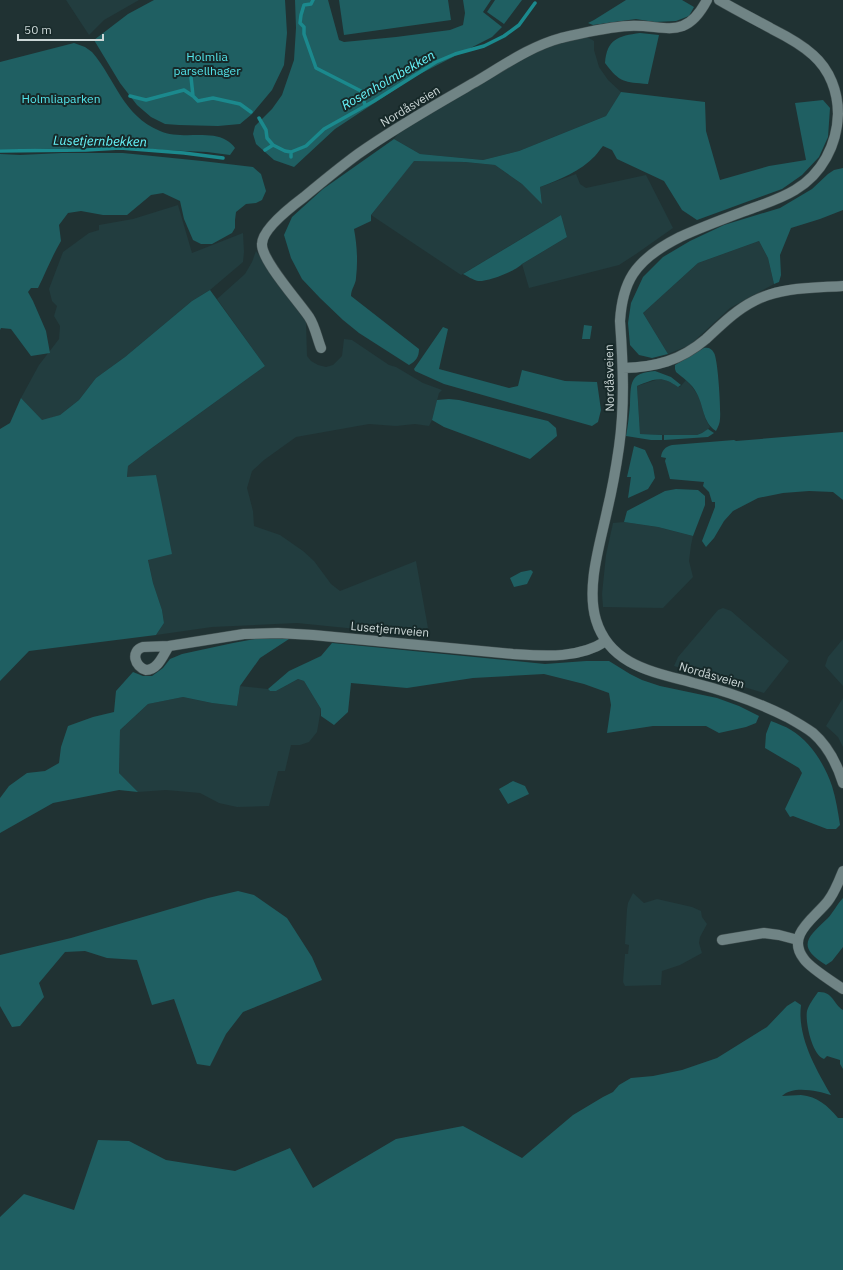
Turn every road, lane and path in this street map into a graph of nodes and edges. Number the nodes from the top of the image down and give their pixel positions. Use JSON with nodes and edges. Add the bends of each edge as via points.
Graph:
{"nodes":[{"id":1,"x":707,"y":0,"type":"edge"},
{"id":2,"x":719,"y":0,"type":"edge"},
{"id":3,"x":843,"y":286,"type":"edge"},
{"id":4,"x":321,"y":348,"type":"dead end"},
{"id":5,"x":623,"y":368,"type":"junction"},
{"id":6,"x":606,"y":641,"type":"junction"},
{"id":7,"x":169,"y":646,"type":"dead end"},
{"id":8,"x":843,"y":783,"type":"edge"},
{"id":9,"x":843,"y":871,"type":"edge"},
{"id":10,"x":722,"y":940,"type":"dead end"},
{"id":11,"x":798,"y":940,"type":"junction"},
{"id":12,"x":843,"y":989,"type":"edge"}],
"edges":[{"from":1,"to":4,"type":"street","name":"Nordåsveien","via":[[695,19],[678,27],[633,26],[604,29],[560,39],[529,51],[433,106],[374,144],[291,208],[264,235],[262,250],[312,322]]},
{"from":2,"to":5,"type":"street","name":"Nordåsveien","via":[[797,42],[822,64],[837,96],[838,120],[834,143],[818,170],[794,191],[670,242],[641,265],[633,274],[621,309]]},
{"from":3,"to":5,"type":"street","via":[[797,290],[763,297],[739,310],[701,343],[680,357],[650,366]]},
{"from":5,"to":6,"type":"street","name":"Nordåsveien","via":[[619,447],[592,590],[593,610]]},
{"from":6,"to":7,"type":"street","name":"Lusetjernveien","via":[[587,650],[555,655],[512,654],[278,633],[234,635]]},
{"from":6,"to":8,"type":"street","name":"Nordåsveien","via":[[619,655],[641,668],[740,696],[804,727],[829,752],[838,767]]},
{"from":9,"to":11,"type":"street","via":[[833,893],[804,926]]},
{"from":10,"to":11,"type":"street","via":[[764,933]]},
{"from":11,"to":12,"type":"street","via":[[800,953],[807,963]]}]}
